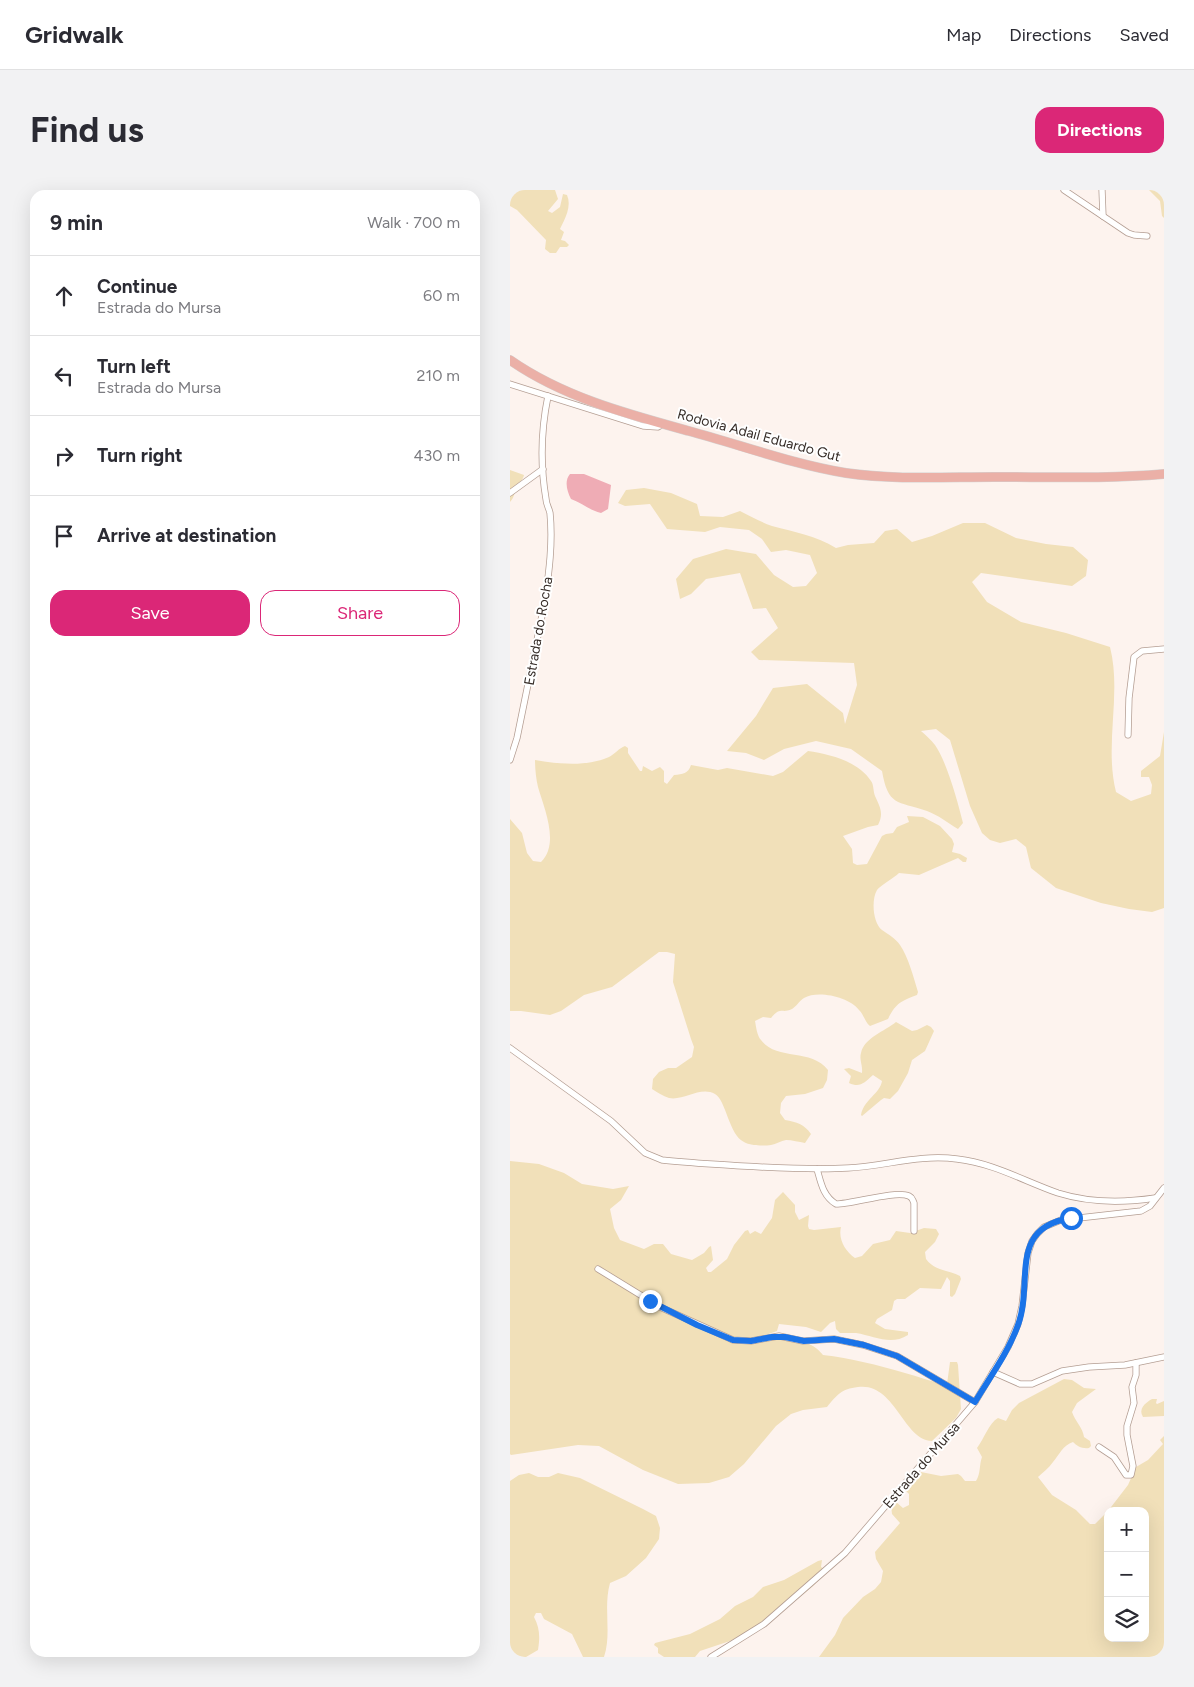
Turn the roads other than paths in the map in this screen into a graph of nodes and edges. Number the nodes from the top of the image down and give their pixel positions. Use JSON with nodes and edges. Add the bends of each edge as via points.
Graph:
{"nodes":[{"id":1,"x":1064,"y":190,"type":"edge"},
{"id":2,"x":1102,"y":190,"type":"edge"},
{"id":3,"x":1103,"y":216,"type":"junction"},
{"id":4,"x":1147,"y":236,"type":"dead end"},
{"id":5,"x":510,"y":360,"type":"edge"},
{"id":6,"x":510,"y":384,"type":"edge"},
{"id":7,"x":548,"y":396,"type":"junction"},
{"id":8,"x":663,"y":424,"type":"junction"},
{"id":9,"x":543,"y":469,"type":"junction"},
{"id":10,"x":1164,"y":474,"type":"edge"},
{"id":11,"x":510,"y":493,"type":"edge"},
{"id":12,"x":1164,"y":649,"type":"edge"},
{"id":13,"x":1128,"y":735,"type":"dead end"},
{"id":14,"x":510,"y":760,"type":"edge"},
{"id":15,"x":510,"y":1048,"type":"edge"},
{"id":16,"x":816,"y":1169,"type":"junction"},
{"id":17,"x":1164,"y":1188,"type":"edge"},
{"id":18,"x":1156,"y":1198,"type":"junction"},
{"id":19,"x":914,"y":1231,"type":"dead end"},
{"id":20,"x":598,"y":1268,"type":"dead end"},
{"id":21,"x":1164,"y":1357,"type":"edge"},
{"id":22,"x":1136,"y":1363,"type":"junction"},
{"id":23,"x":993,"y":1372,"type":"junction"},
{"id":24,"x":975,"y":1402,"type":"junction"},
{"id":25,"x":1099,"y":1447,"type":"dead end"},
{"id":26,"x":710,"y":1657,"type":"edge"}],
"edges":[{"from":1,"to":3,"type":"street"},
{"from":2,"to":3,"type":"street"},
{"from":3,"to":4,"type":"street","via":[[1128,233]]},
{"from":5,"to":8,"type":"main road","name":"Rodovia Adail Eduardo Gut","via":[[550,384],[621,412]]},
{"from":6,"to":7,"type":"street"},
{"from":7,"to":8,"type":"street","via":[[643,426]]},
{"from":7,"to":9,"type":"street","name":"Estrada do Rocha","via":[[541,436]]},
{"from":8,"to":10,"type":"main road","name":"Rodovia Adail Eduardo Gut","via":[[808,465],[870,476]]},
{"from":9,"to":11,"type":"street"},
{"from":9,"to":14,"type":"street","name":"Estrada do Rocha","via":[[550,512],[548,579]]},
{"from":12,"to":13,"type":"street","via":[[1142,651],[1134,657]]},
{"from":15,"to":16,"type":"street","via":[[580,1098],[653,1157],[673,1161]]},
{"from":16,"to":18,"type":"street","via":[[850,1168],[923,1157],[945,1158],[994,1167],[1058,1193],[1093,1201],[1130,1202]]},
{"from":16,"to":19,"type":"street","via":[[823,1191],[836,1204],[898,1195],[912,1198]]},
{"from":17,"to":18,"type":"street","name":"Estrada do Mursa"},
{"from":18,"to":23,"type":"street","name":"Estrada do Mursa","via":[[1142,1211],[1061,1220],[1044,1227],[1037,1234],[1028,1253],[1018,1324]]},
{"from":20,"to":24,"type":"street","via":[[660,1307],[733,1340],[785,1337],[804,1341],[834,1339],[864,1345],[897,1356]]},
{"from":21,"to":22,"type":"street"},
{"from":22,"to":23,"type":"street","via":[[1062,1371],[1032,1384],[1020,1384]]},
{"from":22,"to":25,"type":"street","via":[[1132,1387],[1134,1403],[1127,1426],[1133,1466],[1131,1475],[1126,1475],[1114,1457]]},
{"from":23,"to":24,"type":"street","name":"Estrada do Mursa"},
{"from":24,"to":26,"type":"street","name":"Estrada do Mursa","via":[[845,1553],[764,1624]]}]}
